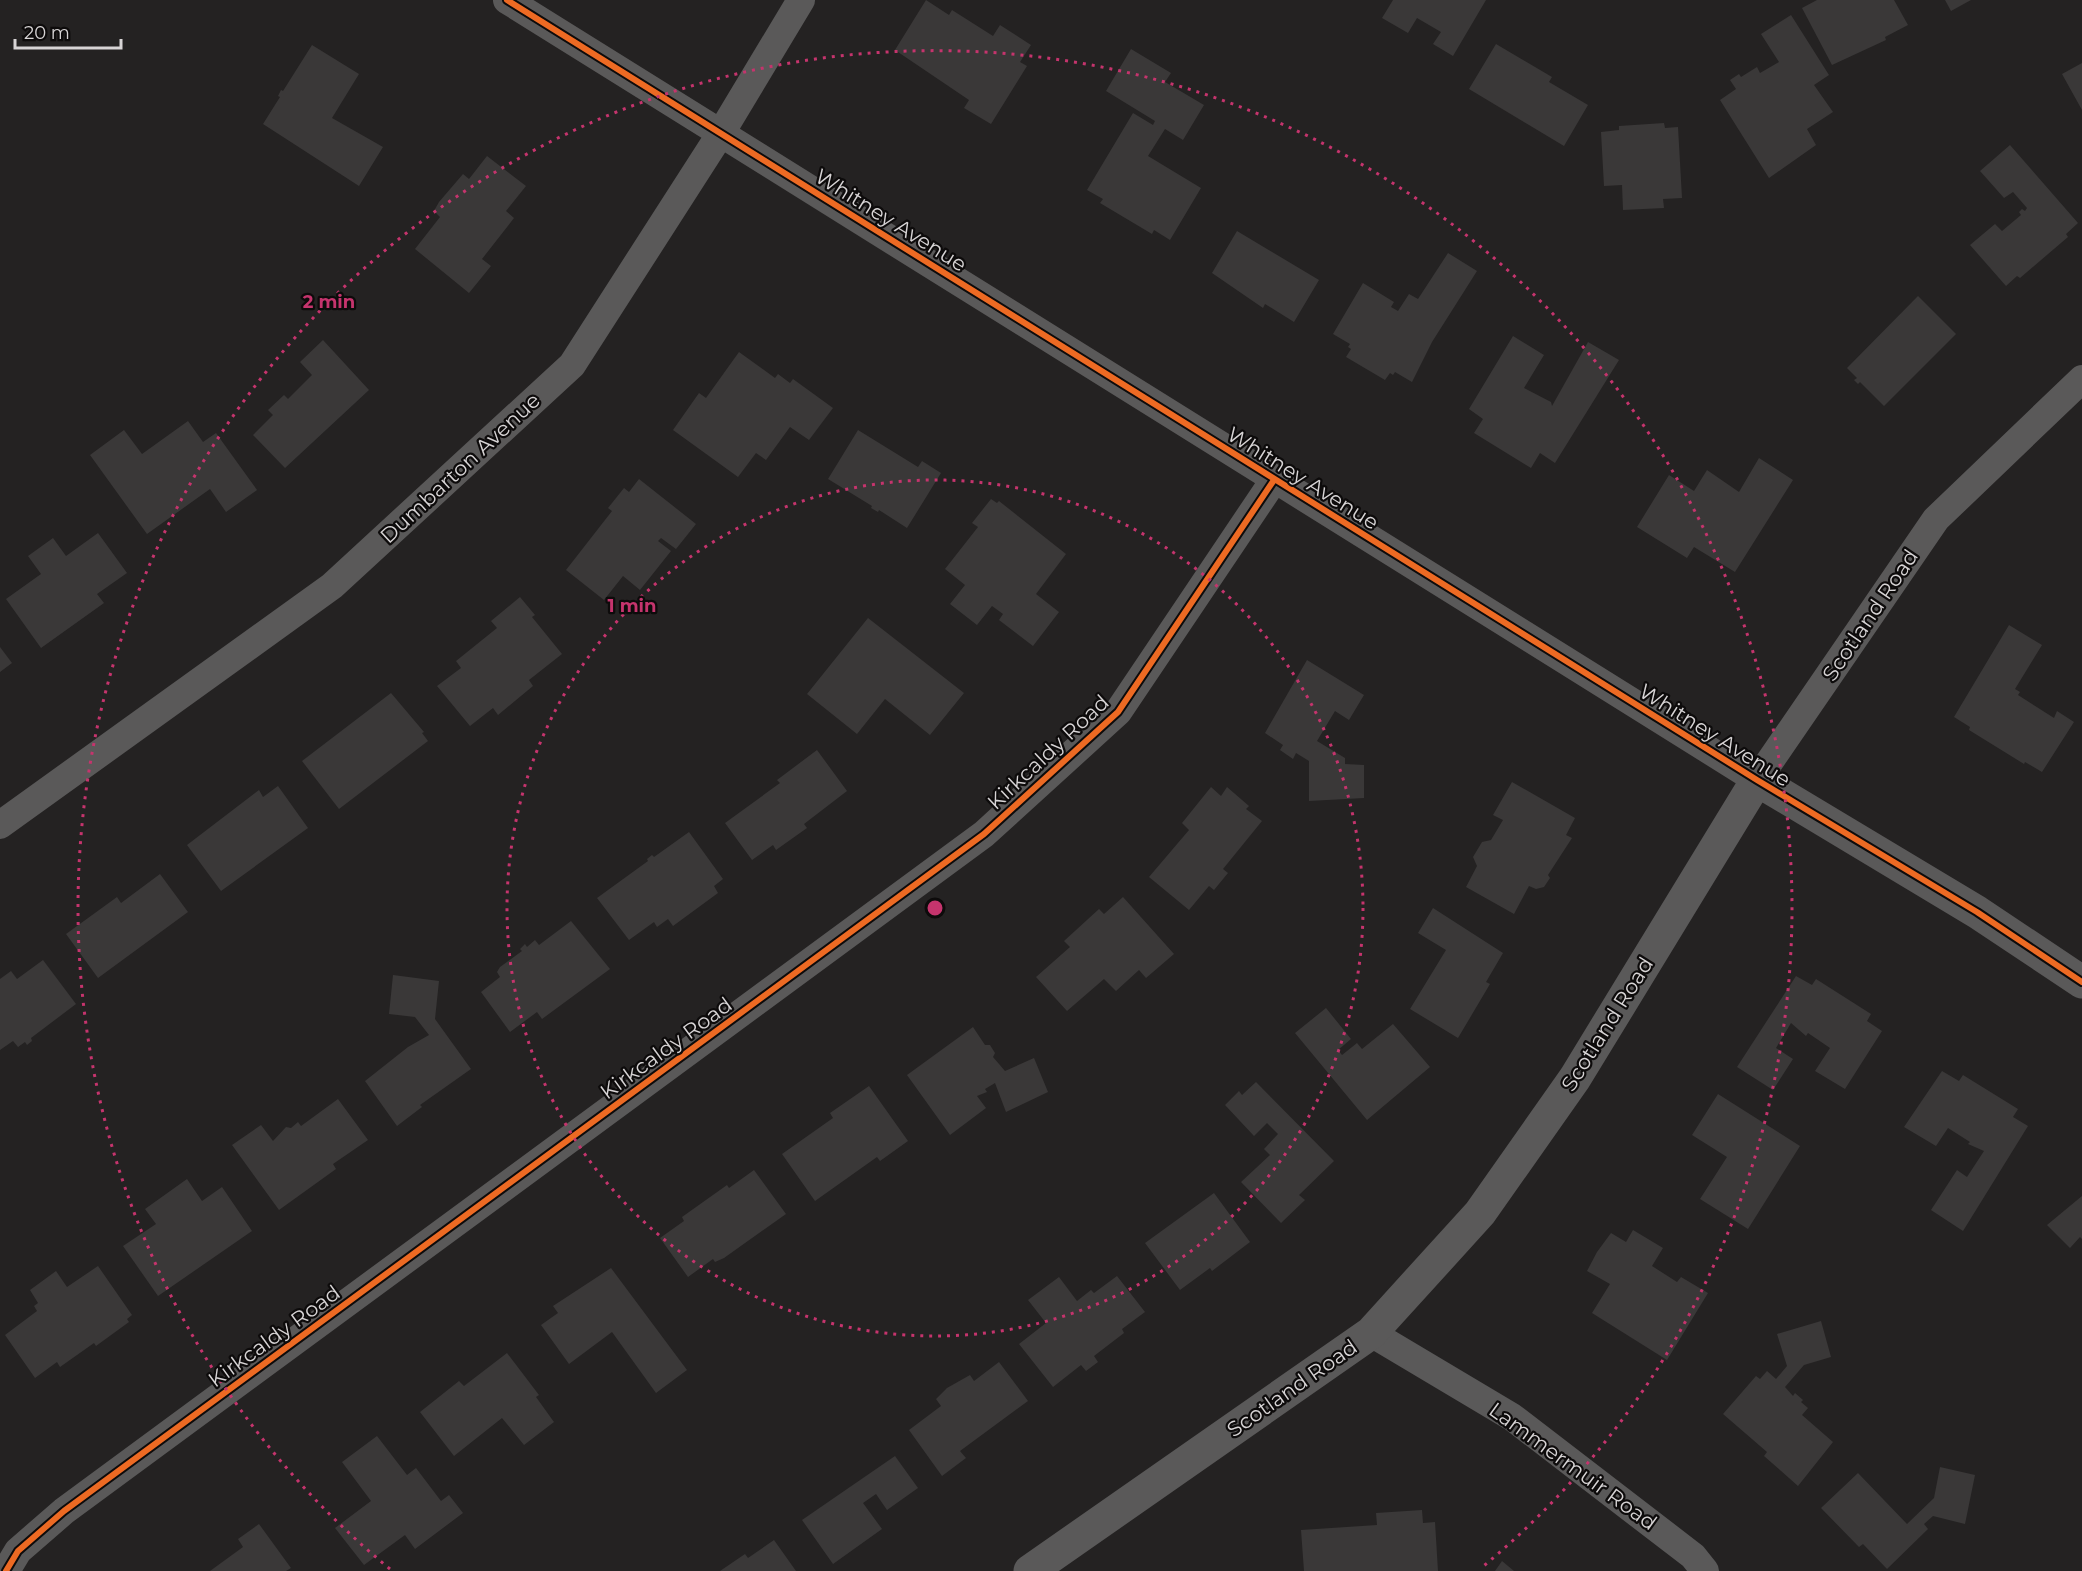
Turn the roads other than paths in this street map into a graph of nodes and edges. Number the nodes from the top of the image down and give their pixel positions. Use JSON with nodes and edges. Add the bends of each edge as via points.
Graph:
{"nodes":[{"id":1,"x":507,"y":0,"type":"edge"},
{"id":2,"x":801,"y":0,"type":"edge"},
{"id":3,"x":721,"y":133,"type":"junction"},
{"id":4,"x":2082,"y":379,"type":"edge"},
{"id":5,"x":1274,"y":480,"type":"junction"},
{"id":6,"x":1757,"y":780,"type":"junction"},
{"id":7,"x":0,"y":825,"type":"edge"},
{"id":8,"x":2082,"y":982,"type":"edge"},
{"id":9,"x":1371,"y":1333,"type":"junction"},
{"id":10,"x":6,"y":1571,"type":"edge"},
{"id":11,"x":1030,"y":1571,"type":"edge"},
{"id":12,"x":1705,"y":1571,"type":"edge"}],
"edges":[{"from":1,"to":3,"type":"street","name":"Whitney Avenue"},
{"from":2,"to":3,"type":"street","name":"Dumbarton Avenue"},
{"from":3,"to":5,"type":"street","name":"Whitney Avenue"},
{"from":3,"to":7,"type":"street","name":"Dumbarton Avenue","via":[[572,365],[333,586]]},
{"from":4,"to":6,"type":"street","name":"Scotland Road","via":[[1936,519]]},
{"from":5,"to":6,"type":"street","name":"Whitney Avenue"},
{"from":5,"to":10,"type":"street","name":"Kirkcaldy Road","via":[[1118,712],[984,834],[64,1511],[18,1551]]},
{"from":6,"to":8,"type":"street","name":"Whitney Avenue","via":[[1977,912]]},
{"from":6,"to":9,"type":"street","name":"Scotland Road","via":[[1575,1078],[1480,1213]]},
{"from":9,"to":11,"type":"street","name":"Scotland Road"},
{"from":9,"to":12,"type":"street","name":"Lammermuir Road","via":[[1512,1417],[1693,1556]]}]}
